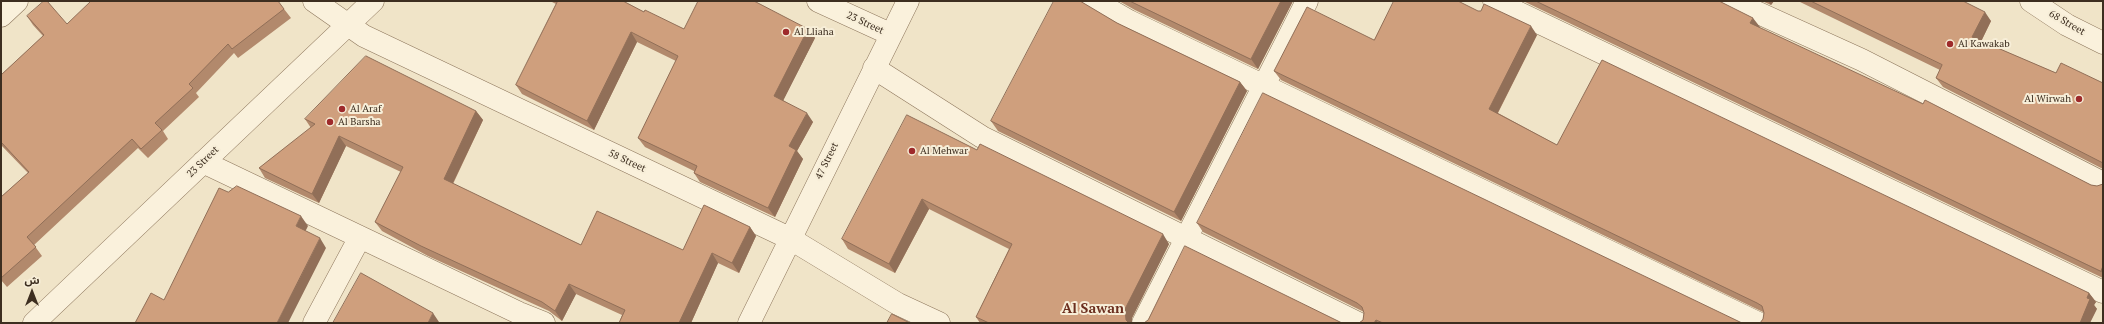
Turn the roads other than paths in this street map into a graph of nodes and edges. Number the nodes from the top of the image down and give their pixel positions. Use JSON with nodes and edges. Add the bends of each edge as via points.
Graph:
{"nodes":[{"id":1,"x":17,"y":1,"type":"edge"},
{"id":2,"x":314,"y":1,"type":"edge"},
{"id":3,"x":373,"y":1,"type":"edge"},
{"id":4,"x":818,"y":1,"type":"edge"},
{"id":5,"x":908,"y":1,"type":"edge"},
{"id":6,"x":1094,"y":1,"type":"edge"},
{"id":7,"x":1306,"y":1,"type":"edge"},
{"id":8,"x":1494,"y":1,"type":"edge"},
{"id":9,"x":1732,"y":1,"type":"edge"},
{"id":10,"x":2031,"y":1,"type":"edge"},
{"id":11,"x":1,"y":16,"type":"edge"},
{"id":12,"x":347,"y":26,"type":"junction"},
{"id":13,"x":890,"y":34,"type":"junction"},
{"id":14,"x":2103,"y":43,"type":"edge"},
{"id":15,"x":874,"y":68,"type":"junction"},
{"id":16,"x":1264,"y":85,"type":"junction"},
{"id":17,"x":203,"y":162,"type":"junction"},
{"id":18,"x":2103,"y":183,"type":"edge"},
{"id":19,"x":360,"y":237,"type":"junction"},
{"id":20,"x":789,"y":238,"type":"junction"},
{"id":21,"x":1186,"y":238,"type":"junction"},
{"id":22,"x":2103,"y":292,"type":"edge"},
{"id":23,"x":516,"y":318,"type":"edge"},
{"id":24,"x":34,"y":323,"type":"edge"},
{"id":25,"x":314,"y":323,"type":"edge"},
{"id":26,"x":544,"y":323,"type":"edge"},
{"id":27,"x":749,"y":323,"type":"edge"},
{"id":28,"x":940,"y":323,"type":"edge"},
{"id":29,"x":1143,"y":323,"type":"edge"},
{"id":30,"x":1358,"y":323,"type":"edge"},
{"id":31,"x":1758,"y":323,"type":"edge"}],
"edges":[{"from":1,"to":11,"type":"street"},
{"from":2,"to":12,"type":"street","name":"58 Street"},
{"from":3,"to":12,"type":"street","name":"23 Street"},
{"from":4,"to":13,"type":"street","name":"23 Street"},
{"from":5,"to":13,"type":"street","name":"47 Street"},
{"from":6,"to":16,"type":"street","via":[[1129,21]]},
{"from":7,"to":16,"type":"street"},
{"from":8,"to":22,"type":"street"},
{"from":9,"to":18,"type":"street","via":[[1849,53]]},
{"from":10,"to":14,"type":"street","name":"68 Street","via":[[2067,25]]},
{"from":12,"to":17,"type":"street","name":"23 Street"},
{"from":12,"to":20,"type":"street","name":"58 Street"},
{"from":13,"to":15,"type":"street","name":"47 Street"},
{"from":15,"to":20,"type":"street","name":"47 Street"},
{"from":15,"to":21,"type":"street","via":[[982,137]]},
{"from":16,"to":21,"type":"street"},
{"from":16,"to":31,"type":"street"},
{"from":17,"to":19,"type":"street"},
{"from":17,"to":24,"type":"street","name":"23 Street"},
{"from":19,"to":23,"type":"street"},
{"from":19,"to":25,"type":"street"},
{"from":20,"to":27,"type":"street","name":"47 Street"},
{"from":20,"to":28,"type":"street","name":"58 Street","via":[[898,304]]},
{"from":21,"to":29,"type":"street"},
{"from":21,"to":30,"type":"street"},
{"from":23,"to":26,"type":"street"}]}
